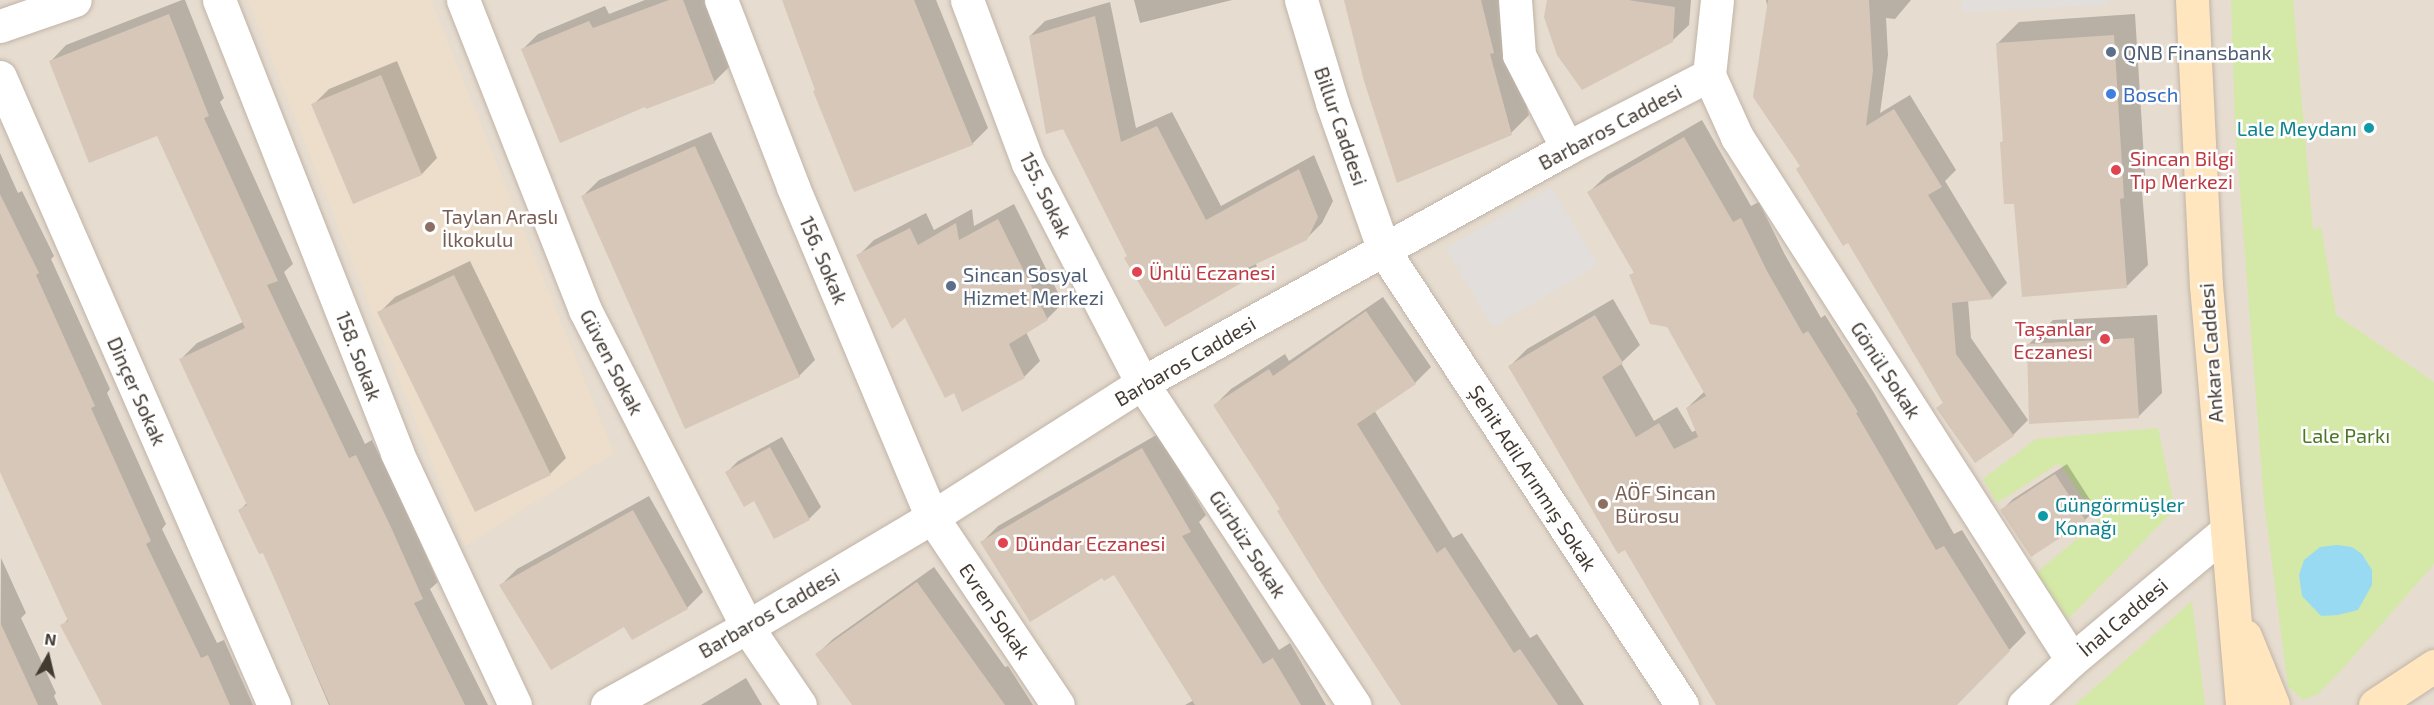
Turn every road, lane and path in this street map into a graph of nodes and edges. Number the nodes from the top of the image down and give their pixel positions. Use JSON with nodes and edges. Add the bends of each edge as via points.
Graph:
{"nodes":[{"id":1,"x":75,"y":0,"type":"edge"},
{"id":2,"x":219,"y":0,"type":"edge"},
{"id":3,"x":463,"y":0,"type":"edge"},
{"id":4,"x":722,"y":0,"type":"edge"},
{"id":5,"x":967,"y":0,"type":"edge"},
{"id":6,"x":1300,"y":0,"type":"edge"},
{"id":7,"x":1515,"y":0,"type":"edge"},
{"id":8,"x":1718,"y":0,"type":"edge"},
{"id":9,"x":2192,"y":0,"type":"edge"},
{"id":10,"x":0,"y":26,"type":"edge"},
{"id":11,"x":1709,"y":75,"type":"junction"},
{"id":12,"x":0,"y":77,"type":"edge"},
{"id":13,"x":1567,"y":148,"type":"junction"},
{"id":14,"x":1384,"y":251,"type":"junction"},
{"id":15,"x":1142,"y":383,"type":"junction"},
{"id":16,"x":932,"y":517,"type":"junction"},
{"id":17,"x":2225,"y":532,"type":"junction"},
{"id":18,"x":2232,"y":604,"type":"junction"},
{"id":19,"x":747,"y":627,"type":"junction"},
{"id":20,"x":2072,"y":660,"type":"junction"},
{"id":21,"x":2434,"y":666,"type":"edge"},
{"id":22,"x":2434,"y":671,"type":"edge"},
{"id":23,"x":274,"y":705,"type":"edge"},
{"id":24,"x":515,"y":705,"type":"edge"},
{"id":25,"x":607,"y":705,"type":"edge"},
{"id":26,"x":800,"y":705,"type":"edge"},
{"id":27,"x":1058,"y":705,"type":"edge"},
{"id":28,"x":1354,"y":705,"type":"edge"},
{"id":29,"x":1682,"y":705,"type":"edge"},
{"id":30,"x":2024,"y":705,"type":"edge"},
{"id":31,"x":2242,"y":705,"type":"edge"},
{"id":32,"x":2273,"y":705,"type":"edge"},
{"id":33,"x":2375,"y":705,"type":"edge"},
{"id":34,"x":2409,"y":705,"type":"edge"}],
"edges":[{"from":1,"to":10,"type":"street"},
{"from":2,"to":24,"type":"street","name":"158. Sokak","via":[[397,453]]},
{"from":3,"to":19,"type":"street","name":"Güven Sokak","via":[[585,310]]},
{"from":4,"to":16,"type":"street","name":"156. Sokak","via":[[793,187]]},
{"from":5,"to":15,"type":"street","name":"155. Sokak","via":[[1028,163]]},
{"from":6,"to":14,"type":"street","name":"Billur Caddesi"},
{"from":7,"to":13,"type":"street","via":[[1519,55]]},
{"from":8,"to":11,"type":"street"},
{"from":9,"to":17,"type":"main road","name":"Ankara Caddesi","via":[[2206,285]]},
{"from":11,"to":13,"type":"street","name":"Barbaros Caddesi"},
{"from":11,"to":20,"type":"street","name":"Gönül Sokak","via":[[1737,137]]},
{"from":12,"to":23,"type":"street","name":"Dinçer Sokak"},
{"from":13,"to":14,"type":"street","name":"Barbaros Caddesi"},
{"from":14,"to":15,"type":"street","name":"Barbaros Caddesi"},
{"from":14,"to":29,"type":"street","name":"Şehit Adil Arınmış Sokak"},
{"from":15,"to":16,"type":"street","name":"Barbaros Caddesi"},
{"from":15,"to":28,"type":"street","name":"Gürbüz Sokak"},
{"from":16,"to":19,"type":"street","name":"Barbaros Caddesi"},
{"from":16,"to":27,"type":"street","name":"Evren Sokak"},
{"from":17,"to":18,"type":"main road","name":"Ankara Caddesi"},
{"from":17,"to":20,"type":"street","name":"İnal Caddesi"},
{"from":18,"to":31,"type":"main road","name":"Ankara Caddesi"},
{"from":18,"to":32,"type":"main road"},
{"from":19,"to":25,"type":"street","name":"Barbaros Caddesi"},
{"from":19,"to":26,"type":"street","name":"Güven Sokak"},
{"from":20,"to":30,"type":"street","name":"İnal Caddesi"},
{"from":21,"to":33,"type":"main road"},
{"from":22,"to":34,"type":"main road"}]}
